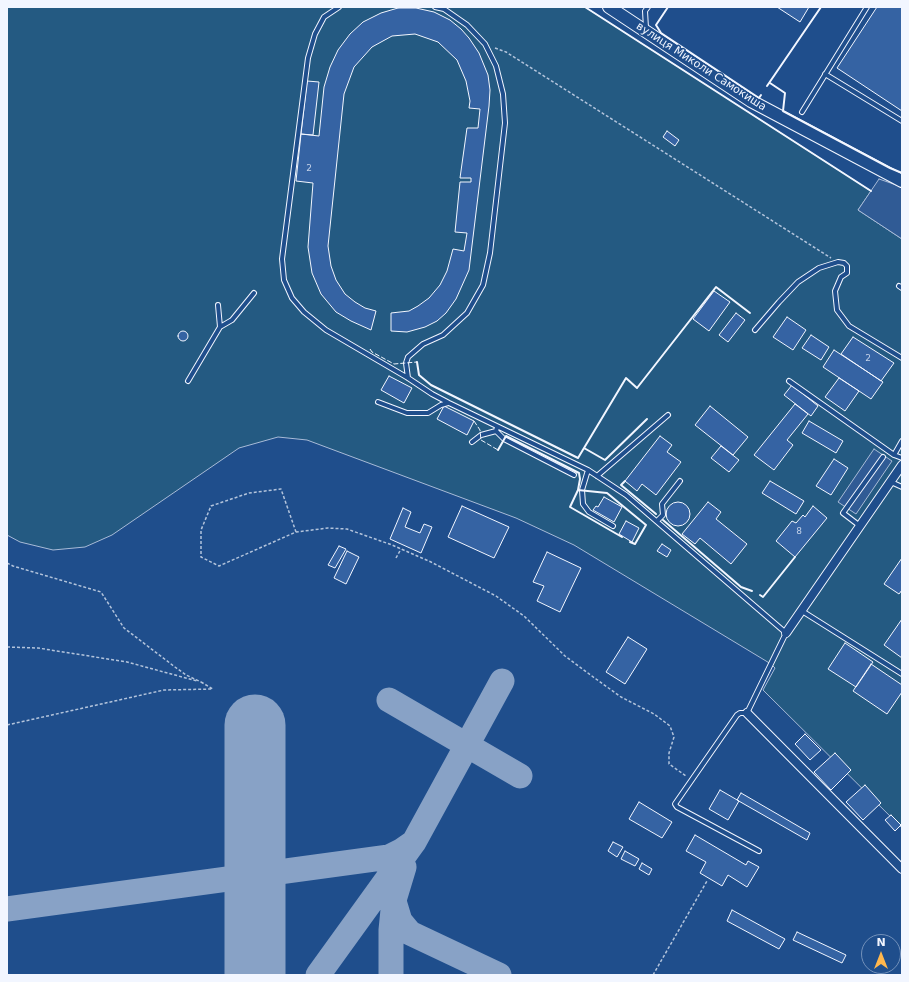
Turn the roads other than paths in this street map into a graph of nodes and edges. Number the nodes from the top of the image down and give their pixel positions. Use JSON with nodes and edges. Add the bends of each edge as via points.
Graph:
{"nodes":[{"id":1,"x":339,"y":7,"type":"edge"},
{"id":2,"x":435,"y":7,"type":"edge"},
{"id":3,"x":609,"y":7,"type":"edge"},
{"id":4,"x":648,"y":7,"type":"edge"},
{"id":5,"x":867,"y":7,"type":"edge"},
{"id":6,"x":646,"y":32,"type":"junction"},
{"id":7,"x":825,"y":74,"type":"junction"},
{"id":8,"x":802,"y":112,"type":"dead end"},
{"id":9,"x":902,"y":121,"type":"edge"},
{"id":10,"x":902,"y":181,"type":"edge"},
{"id":11,"x":254,"y":293,"type":"dead end"},
{"id":12,"x":218,"y":305,"type":"dead end"},
{"id":13,"x":220,"y":327,"type":"junction"},
{"id":14,"x":755,"y":330,"type":"dead end"},
{"id":15,"x":902,"y":358,"type":"edge"},
{"id":16,"x":408,"y":378,"type":"junction"},
{"id":17,"x":188,"y":381,"type":"dead end"},
{"id":18,"x":789,"y":381,"type":"dead end"},
{"id":19,"x":378,"y":402,"type":"dead end"},
{"id":20,"x":449,"y":403,"type":"junction"},
{"id":21,"x":668,"y":415,"type":"dead end"},
{"id":22,"x":496,"y":429,"type":"junction"},
{"id":23,"x":902,"y":441,"type":"edge"},
{"id":24,"x":472,"y":442,"type":"dead end"},
{"id":25,"x":894,"y":454,"type":"junction"},
{"id":26,"x":883,"y":457,"type":"dead end"},
{"id":27,"x":902,"y":458,"type":"edge"},
{"id":28,"x":902,"y":465,"type":"edge"},
{"id":29,"x":588,"y":470,"type":"junction"},
{"id":30,"x":574,"y":475,"type":"dead end"},
{"id":31,"x":597,"y":476,"type":"junction"},
{"id":32,"x":680,"y":480,"type":"dead end"},
{"id":33,"x":891,"y":482,"type":"junction"},
{"id":34,"x":902,"y":487,"type":"edge"},
{"id":35,"x":657,"y":521,"type":"junction"},
{"id":36,"x":613,"y":526,"type":"dead end"},
{"id":37,"x":860,"y":527,"type":"junction"},
{"id":38,"x":802,"y":611,"type":"junction"},
{"id":39,"x":786,"y":633,"type":"junction"},
{"id":40,"x":902,"y":674,"type":"edge"},
{"id":41,"x":747,"y":713,"type":"junction"},
{"id":42,"x":759,"y":851,"type":"dead end"},
{"id":43,"x":902,"y":869,"type":"edge"}],
"edges":[{"from":1,"to":16,"type":"lane","via":[[324,17],[315,34],[308,58],[282,259],[284,280],[292,298],[326,330]]},
{"from":2,"to":16,"type":"lane","via":[[444,9],[467,25],[485,44],[500,80],[505,123],[490,253],[482,285],[467,313],[443,336],[423,344],[408,357]]},
{"from":3,"to":6,"type":"street","name":"вулиця Миколи Самокиша"},
{"from":4,"to":6,"type":"lane","via":[[645,11]]},
{"from":5,"to":7,"type":"lane"},
{"from":6,"to":10,"type":"street","name":"вулиця Миколи Самокиша","via":[[751,101]]},
{"from":7,"to":8,"type":"lane"},
{"from":7,"to":9,"type":"lane"},
{"from":11,"to":13,"type":"lane","via":[[232,320]]},
{"from":12,"to":13,"type":"lane"},
{"from":13,"to":17,"type":"lane"},
{"from":14,"to":15,"type":"lane","via":[[798,282],[819,268],[838,262],[844,263],[847,266],[847,273],[841,277],[835,291],[837,310],[849,326]]},
{"from":16,"to":20,"type":"lane"},
{"from":18,"to":25,"type":"lane"},
{"from":19,"to":20,"type":"lane","via":[[407,413],[428,413]]},
{"from":20,"to":22,"type":"lane"},
{"from":21,"to":31,"type":"lane"},
{"from":22,"to":24,"type":"lane"},
{"from":22,"to":29,"type":"lane"},
{"from":22,"to":30,"type":"lane","via":[[504,439]]},
{"from":23,"to":25,"type":"lane"},
{"from":25,"to":27,"type":"lane"},
{"from":26,"to":37,"type":"lane","via":[[843,513]]},
{"from":28,"to":33,"type":"street"},
{"from":29,"to":31,"type":"lane"},
{"from":29,"to":36,"type":"lane","via":[[582,490],[583,504],[589,512]]},
{"from":31,"to":35,"type":"lane","via":[[626,495]]},
{"from":32,"to":35,"type":"lane","via":[[662,504],[663,515]]},
{"from":33,"to":34,"type":"lane"},
{"from":33,"to":37,"type":"street"},
{"from":35,"to":39,"type":"lane"},
{"from":37,"to":38,"type":"street"},
{"from":38,"to":39,"type":"street"},
{"from":38,"to":40,"type":"lane"},
{"from":39,"to":41,"type":"lane"},
{"from":41,"to":42,"type":"lane","via":[[737,715],[675,804]]},
{"from":41,"to":43,"type":"street"}]}
